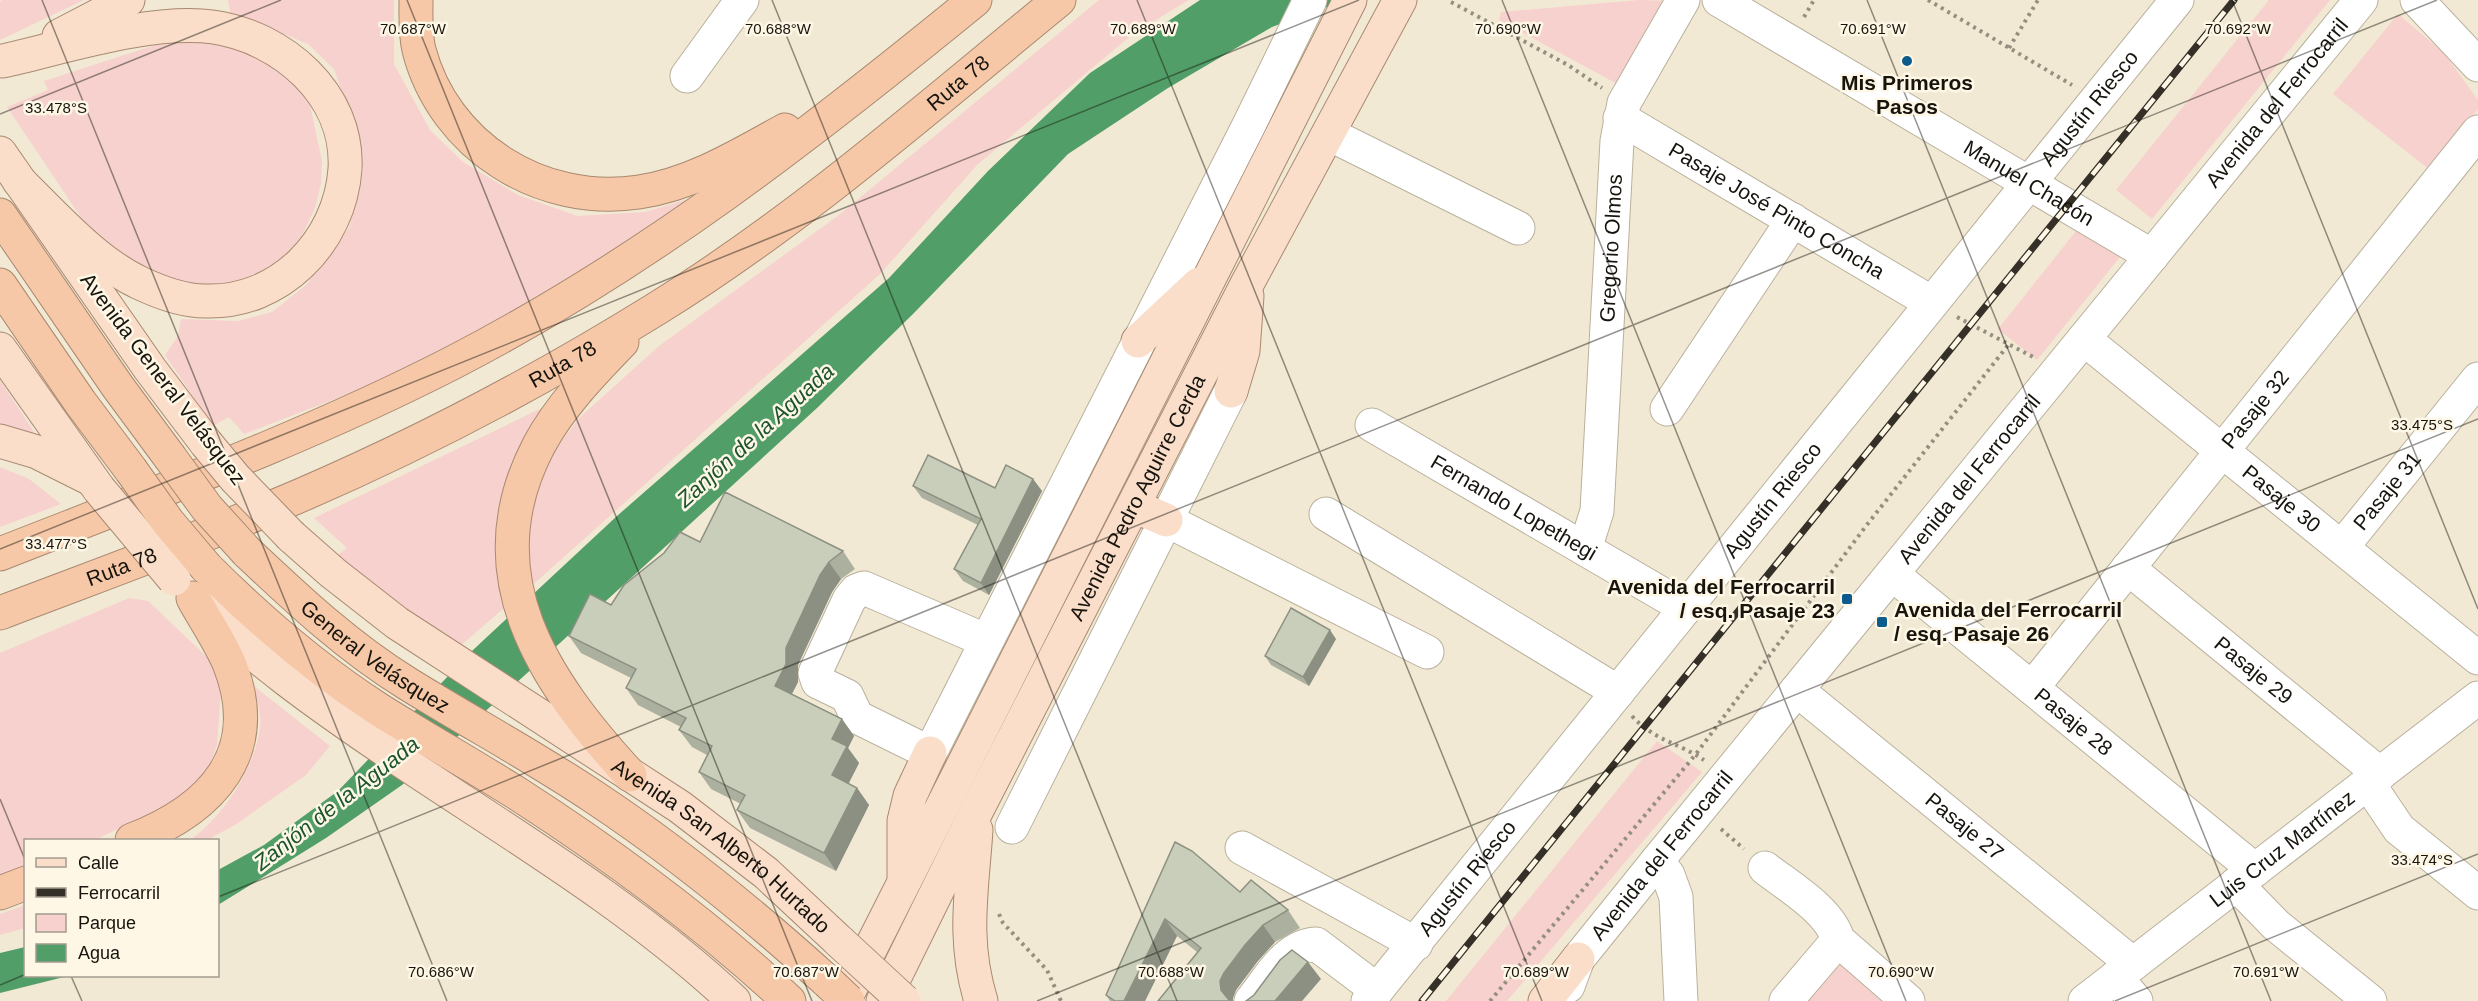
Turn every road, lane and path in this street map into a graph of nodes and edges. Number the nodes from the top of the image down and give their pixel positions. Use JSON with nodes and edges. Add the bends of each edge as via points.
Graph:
{"nodes":[{"id":1,"x":128,"y":0,"type":"edge"},
{"id":2,"x":416,"y":0,"type":"edge"},
{"id":3,"x":742,"y":0,"type":"edge"},
{"id":4,"x":975,"y":0,"type":"edge"},
{"id":5,"x":1059,"y":0,"type":"edge"},
{"id":6,"x":1310,"y":0,"type":"edge"},
{"id":7,"x":1401,"y":0,"type":"edge"},
{"id":8,"x":1683,"y":0,"type":"edge"},
{"id":9,"x":1719,"y":0,"type":"edge"},
{"id":10,"x":2038,"y":0,"type":"edge"},
{"id":11,"x":2177,"y":0,"type":"edge"},
{"id":12,"x":2361,"y":0,"type":"edge"},
{"id":13,"x":2417,"y":0,"type":"edge"},
{"id":14,"x":1931,"y":1,"type":"edge"},
{"id":15,"x":1451,"y":2,"type":"dead end"},
{"id":16,"x":1347,"y":5,"type":"edge"},
{"id":17,"x":2009,"y":48,"type":"junction"},
{"id":18,"x":2,"y":62,"type":"edge"},
{"id":19,"x":2478,"y":65,"type":"edge"},
{"id":20,"x":687,"y":76,"type":"dead end"},
{"id":21,"x":878,"y":79,"type":"junction"},
{"id":22,"x":2097,"y":99,"type":"junction"},
{"id":23,"x":1622,"y":111,"type":"junction"},
{"id":24,"x":2478,"y":132,"type":"edge"},
{"id":25,"x":1329,"y":134,"type":"junction"},
{"id":26,"x":0,"y":153,"type":"edge"},
{"id":27,"x":19,"y":181,"type":"junction"},
{"id":28,"x":2030,"y":184,"type":"junction"},
{"id":29,"x":0,"y":215,"type":"edge"},
{"id":30,"x":1792,"y":220,"type":"junction"},
{"id":31,"x":1518,"y":228,"type":"dead end"},
{"id":32,"x":2152,"y":256,"type":"junction"},
{"id":33,"x":1216,"y":268,"type":"junction"},
{"id":34,"x":1248,"y":284,"type":"junction"},
{"id":35,"x":0,"y":285,"type":"edge"},
{"id":36,"x":1932,"y":303,"type":"junction"},
{"id":37,"x":658,"y":308,"type":"junction"},
{"id":38,"x":2084,"y":339,"type":"junction"},
{"id":39,"x":1138,"y":341,"type":"junction"},
{"id":40,"x":2009,"y":344,"type":"junction"},
{"id":41,"x":0,"y":349,"type":"edge"},
{"id":42,"x":2058,"y":371,"type":"junction"},
{"id":43,"x":2478,"y":380,"type":"edge"},
{"id":44,"x":1231,"y":391,"type":"joint"},
{"id":45,"x":1667,"y":409,"type":"dead end"},
{"id":46,"x":1372,"y":425,"type":"dead end"},
{"id":47,"x":0,"y":441,"type":"edge"},
{"id":48,"x":2223,"y":450,"type":"junction"},
{"id":49,"x":95,"y":484,"type":"junction"},
{"id":50,"x":1134,"y":506,"type":"junction"},
{"id":51,"x":1326,"y":514,"type":"dead end"},
{"id":52,"x":1166,"y":520,"type":"junction"},
{"id":53,"x":2342,"y":547,"type":"junction"},
{"id":54,"x":1585,"y":549,"type":"junction"},
{"id":55,"x":0,"y":554,"type":"edge"},
{"id":56,"x":2128,"y":568,"type":"junction"},
{"id":57,"x":1892,"y":574,"type":"junction"},
{"id":58,"x":183,"y":589,"type":"junction"},
{"id":59,"x":1686,"y":608,"type":"junction"},
{"id":60,"x":0,"y":613,"type":"edge"},
{"id":61,"x":987,"y":641,"type":"junction"},
{"id":62,"x":2473,"y":644,"type":"edge"},
{"id":63,"x":1427,"y":652,"type":"dead end"},
{"id":64,"x":2032,"y":688,"type":"junction"},
{"id":65,"x":1797,"y":690,"type":"junction"},
{"id":66,"x":1618,"y":692,"type":"junction"},
{"id":67,"x":2478,"y":698,"type":"edge"},
{"id":68,"x":527,"y":706,"type":"joint"},
{"id":69,"x":365,"y":718,"type":"junction"},
{"id":70,"x":930,"y":753,"type":"junction"},
{"id":71,"x":1696,"y":754,"type":"junction"},
{"id":72,"x":1727,"y":774,"type":"junction"},
{"id":73,"x":630,"y":775,"type":"junction"},
{"id":74,"x":2374,"y":778,"type":"junction"},
{"id":75,"x":1699,"y":809,"type":"junction"},
{"id":76,"x":977,"y":810,"type":"junction"},
{"id":77,"x":1012,"y":827,"type":"dead end"},
{"id":78,"x":134,"y":839,"type":"edge"},
{"id":79,"x":1242,"y":848,"type":"dead end"},
{"id":80,"x":1657,"y":861,"type":"junction"},
{"id":81,"x":1765,"y":868,"type":"joint"},
{"id":82,"x":2246,"y":877,"type":"junction"},
{"id":83,"x":904,"y":882,"type":"junction"},
{"id":84,"x":24,"y":884,"type":"edge"},
{"id":85,"x":0,"y":893,"type":"edge"},
{"id":86,"x":2478,"y":893,"type":"edge"},
{"id":87,"x":996,"y":907,"type":"dead end"},
{"id":88,"x":1838,"y":940,"type":"junction"},
{"id":89,"x":1416,"y":944,"type":"junction"},
{"id":90,"x":1578,"y":959,"type":"junction"},
{"id":91,"x":2128,"y":981,"type":"edge"},
{"id":92,"x":840,"y":995,"type":"edge"},
{"id":93,"x":1373,"y":995,"type":"edge"},
{"id":94,"x":734,"y":1001,"type":"edge"},
{"id":95,"x":789,"y":1001,"type":"edge"},
{"id":96,"x":883,"y":1001,"type":"edge"},
{"id":97,"x":904,"y":1001,"type":"edge"},
{"id":98,"x":981,"y":1001,"type":"edge"},
{"id":99,"x":1061,"y":1001,"type":"edge"},
{"id":100,"x":1251,"y":1001,"type":"edge"},
{"id":101,"x":1490,"y":1001,"type":"edge"},
{"id":102,"x":1545,"y":1001,"type":"edge"},
{"id":103,"x":1563,"y":1001,"type":"edge"},
{"id":104,"x":1681,"y":1001,"type":"edge"},
{"id":105,"x":1786,"y":1001,"type":"edge"},
{"id":106,"x":1908,"y":1001,"type":"edge"},
{"id":107,"x":2085,"y":1001,"type":"edge"},
{"id":108,"x":2370,"y":1001,"type":"edge"}],
"edges":[{"from":1,"to":18,"type":"main road"},
{"from":2,"to":21,"type":"highway","via":[[419,48],[427,74],[449,115],[501,163],[534,182],[558,188],[588,193],[638,192],[686,180]]},
{"from":3,"to":20,"type":"street"},
{"from":4,"to":21,"type":"highway"},
{"from":5,"to":37,"type":"highway","name":"Ruta 78","via":[[795,214]]},
{"from":6,"to":39,"type":"street"},
{"from":7,"to":25,"type":"main road","name":"Avenida Pedro Aguirre Cerda"},
{"from":8,"to":23,"type":"street","name":"Gregorio Olmos"},
{"from":9,"to":28,"type":"street","name":"Manuel Chacón"},
{"from":10,"to":17,"type":"path"},
{"from":11,"to":22,"type":"street","name":"Agustín Riesco"},
{"from":12,"to":32,"type":"street","name":"Avenida del Ferrocarril"},
{"from":13,"to":19,"type":"street"},
{"from":14,"to":17,"type":"path"},
{"from":15,"to":23,"type":"path","via":[[1568,64]]},
{"from":16,"to":33,"type":"main road","name":"Avenida Pedro Aguirre Cerda"},
{"from":17,"to":22,"type":"path"},
{"from":18,"to":27,"type":"main road","via":[[156,29],[212,27],[237,32],[282,52],[300,66],[328,102],[344,146],[345,170],[334,215],[312,254],[280,281],[233,300],[204,302],[137,282],[86,244]]},
{"from":21,"to":55,"type":"highway","via":[[768,164],[655,243],[582,290],[465,356],[311,430]]},
{"from":22,"to":28,"type":"street","name":"Agustín Riesco"},
{"from":23,"to":30,"type":"street","name":"Pasaje José Pinto Concha"},
{"from":23,"to":54,"type":"street","name":"Gregorio Olmos","via":[[1617,141],[1597,511]]},
{"from":24,"to":48,"type":"street","name":"Pasaje 32"},
{"from":25,"to":31,"type":"street"},
{"from":25,"to":34,"type":"main road","name":"Avenida Pedro Aguirre Cerda"},
{"from":26,"to":27,"type":"main road","name":"Avenida General Velásquez"},
{"from":27,"to":68,"type":"main road","name":"Avenida General Velásquez","bridge":true,"via":[[206,443],[291,536],[363,597]]},
{"from":28,"to":32,"type":"street","name":"Manuel Chacón"},
{"from":28,"to":36,"type":"street","name":"Agustín Riesco"},
{"from":29,"to":92,"type":"highway","name":"General Velásquez","bridge":true,"via":[[207,508],[247,552],[324,624],[407,683],[593,796],[681,858],[748,911]]},
{"from":30,"to":36,"type":"street","name":"Pasaje José Pinto Concha"},
{"from":30,"to":45,"type":"street"},
{"from":32,"to":38,"type":"street","name":"Avenida del Ferrocarril"},
{"from":33,"to":39,"type":"main road"},
{"from":33,"to":83,"type":"main road","name":"Avenida Pedro Aguirre Cerda"},
{"from":34,"to":44,"type":"main road","via":[[1243,351]]},
{"from":34,"to":50,"type":"main road","name":"Avenida Pedro Aguirre Cerda"},
{"from":35,"to":69,"type":"highway","name":"General Velásquez","bridge":true,"via":[[168,522],[230,591],[292,645]]},
{"from":36,"to":40,"type":"path"},
{"from":36,"to":59,"type":"street","name":"Agustín Riesco"},
{"from":37,"to":60,"type":"highway","name":"Ruta 78","via":[[488,405],[334,480],[199,537]]},
{"from":37,"to":73,"type":"highway","via":[[605,359],[554,420],[531,461],[514,524],[513,576],[533,641],[588,728]]},
{"from":38,"to":42,"type":"street","name":"Avenida del Ferrocarril"},
{"from":38,"to":48,"type":"street","name":"Pasaje 30"},
{"from":39,"to":61,"type":"street"},
{"from":40,"to":42,"type":"path"},
{"from":40,"to":71,"type":"path","via":[[1866,526]]},
{"from":41,"to":49,"type":"main road"},
{"from":42,"to":57,"type":"street","name":"Avenida del Ferrocarril"},
{"from":43,"to":53,"type":"street","name":"Pasaje 31"},
{"from":44,"to":52,"type":"street","name":"Avenida Pedro Aguirre Cerda"},
{"from":46,"to":54,"type":"street","name":"Fernando Lopethegi"},
{"from":47,"to":49,"type":"main road","via":[[37,452]]},
{"from":48,"to":53,"type":"street","name":"Pasaje 30"},
{"from":48,"to":56,"type":"street","name":"Pasaje 32"},
{"from":49,"to":58,"type":"main road","bridge":true},
{"from":50,"to":52,"type":"main road"},
{"from":50,"to":76,"type":"main road","name":"Avenida Pedro Aguirre Cerda"},
{"from":51,"to":66,"type":"street"},
{"from":52,"to":63,"type":"street"},
{"from":52,"to":77,"type":"street","name":"Avenida Pedro Aguirre Cerda"},
{"from":53,"to":62,"type":"street","name":"Pasaje 30"},
{"from":54,"to":59,"type":"street","name":"Fernando Lopethegi"},
{"from":56,"to":64,"type":"street","name":"Pasaje 32"},
{"from":56,"to":74,"type":"street","name":"Pasaje 29"},
{"from":57,"to":64,"type":"street","name":"Pasaje 28"},
{"from":57,"to":65,"type":"street","name":"Avenida del Ferrocarril"},
{"from":58,"to":69,"type":"main road","via":[[261,659]]},
{"from":58,"to":78,"type":"highway","via":[[221,646],[232,673],[240,712],[237,746],[224,776],[204,800],[170,823]]},
{"from":59,"to":66,"type":"street","name":"Agustín Riesco"},
{"from":61,"to":70,"type":"street"},
{"from":61,"to":70,"type":"street","via":[[864,588],[849,600],[815,673],[818,682],[847,696],[857,717]]},
{"from":64,"to":82,"type":"street","name":"Pasaje 28"},
{"from":65,"to":72,"type":"street","name":"Avenida del Ferrocarril"},
{"from":65,"to":91,"type":"street","name":"Pasaje 27"},
{"from":66,"to":71,"type":"path","via":[[1631,714],[1654,736]]},
{"from":66,"to":89,"type":"street","name":"Agustín Riesco"},
{"from":67,"to":74,"type":"street","name":"Luis Cruz Martínez"},
{"from":68,"to":73,"type":"main road","name":"Avenida San Alberto Hurtado"},
{"from":69,"to":94,"type":"main road","via":[[434,783],[602,894]]},
{"from":69,"to":95,"type":"highway","name":"General Velásquez","via":[[468,762],[580,836],[678,906]]},
{"from":70,"to":83,"type":"main road","via":[[910,796],[904,820]]},
{"from":71,"to":72,"type":"path"},
{"from":71,"to":101,"type":"path"},
{"from":72,"to":75,"type":"street","name":"Avenida del Ferrocarril"},
{"from":73,"to":97,"type":"main road","name":"Avenida San Alberto Hurtado","bridge":true,"via":[[680,807],[766,873]]},
{"from":74,"to":82,"type":"street","name":"Luis Cruz Martínez"},
{"from":74,"to":86,"type":"street","name":"Pasaje 29","via":[[2399,828]]},
{"from":75,"to":80,"type":"street","name":"Avenida del Ferrocarril"},
{"from":75,"to":81,"type":"path"},
{"from":76,"to":96,"type":"main road","name":"Avenida Pedro Aguirre Cerda"},
{"from":76,"to":98,"type":"main road","via":[[969,920],[971,959]]},
{"from":79,"to":89,"type":"street"},
{"from":80,"to":90,"type":"street","name":"Avenida del Ferrocarril"},
{"from":80,"to":104,"type":"street","via":[[1676,897]]},
{"from":81,"to":88,"type":"street","via":[[1825,915]]},
{"from":82,"to":91,"type":"street","name":"Luis Cruz Martínez"},
{"from":82,"to":108,"type":"street","name":"Pasaje 28","via":[[2276,926]]},
{"from":83,"to":92,"type":"main road","name":"Avenida Pedro Aguirre Cerda"},
{"from":84,"to":85,"type":"highway"},
{"from":87,"to":99,"type":"path","via":[[1004,923],[1047,970]]},
{"from":88,"to":105,"type":"street"},
{"from":88,"to":106,"type":"street"},
{"from":89,"to":93,"type":"street","name":"Agustín Riesco"},
{"from":90,"to":102,"type":"main road"},
{"from":90,"to":103,"type":"street"},
{"from":91,"to":107,"type":"street","name":"Luis Cruz Martínez"},
{"from":93,"to":100,"type":"street","via":[[1316,944],[1305,945],[1288,955]]}]}
